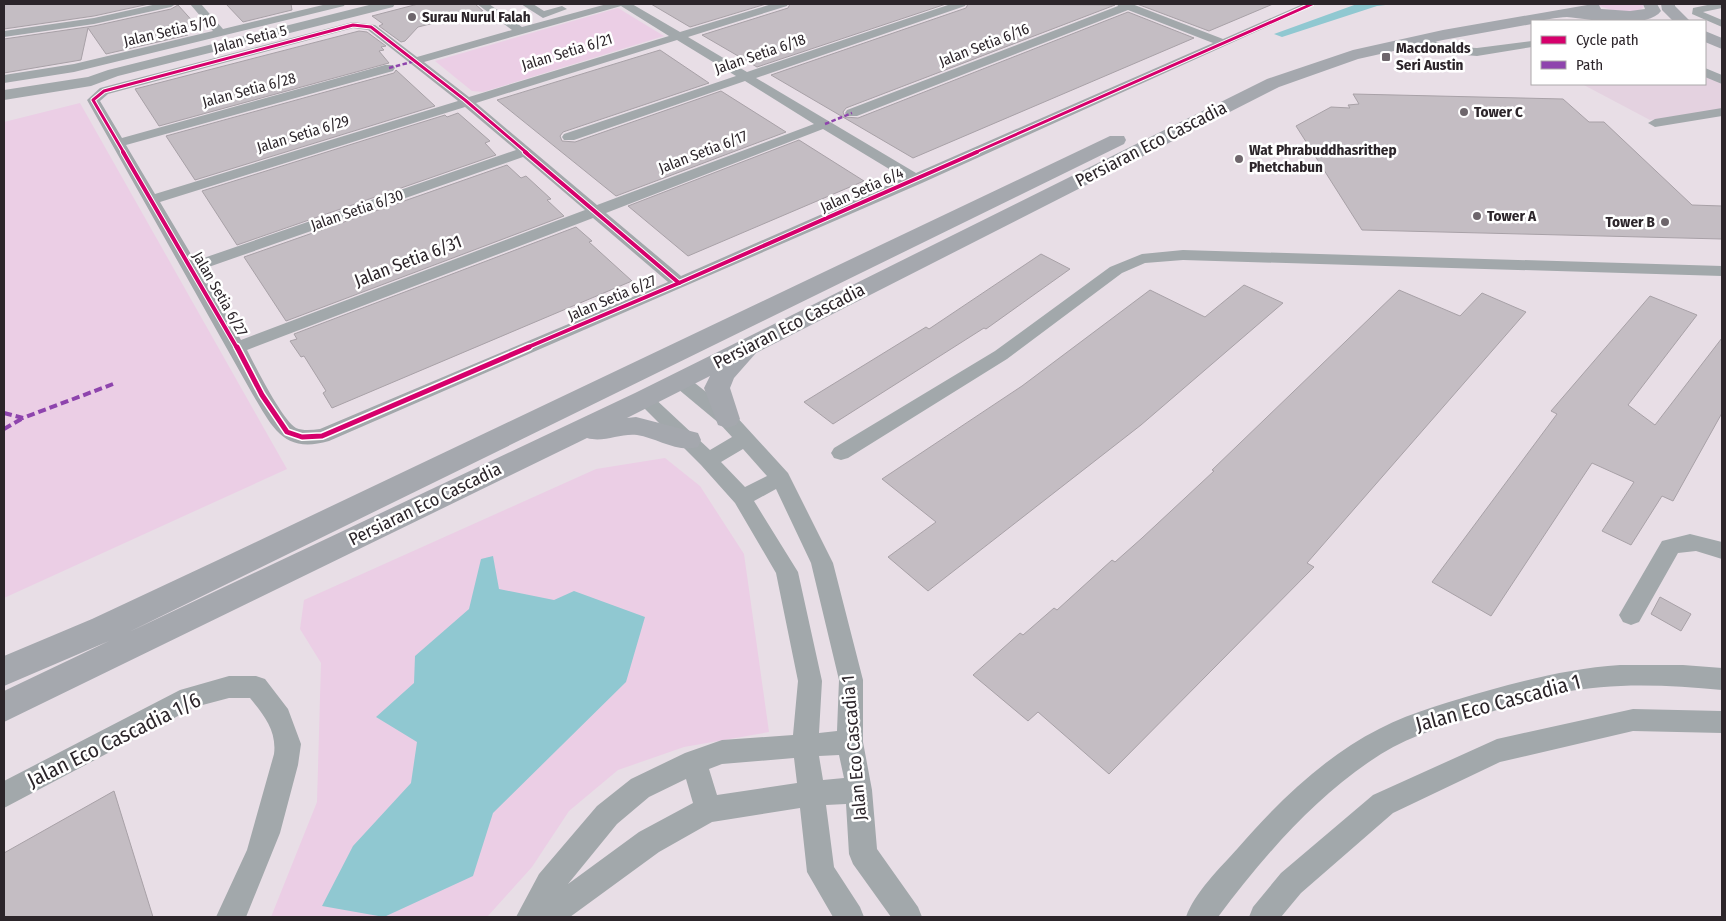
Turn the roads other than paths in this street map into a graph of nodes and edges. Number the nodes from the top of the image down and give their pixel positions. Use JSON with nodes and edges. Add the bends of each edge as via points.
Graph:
{"nodes":[{"id":1,"x":171,"y":4,"type":"edge"},
{"id":2,"x":195,"y":4,"type":"edge"},
{"id":3,"x":340,"y":4,"type":"edge"},
{"id":4,"x":388,"y":4,"type":"edge"},
{"id":5,"x":504,"y":4,"type":"edge"},
{"id":6,"x":526,"y":4,"type":"edge"},
{"id":7,"x":584,"y":4,"type":"edge"},
{"id":8,"x":618,"y":4,"type":"edge"},
{"id":9,"x":626,"y":4,"type":"edge"},
{"id":10,"x":783,"y":4,"type":"edge"},
{"id":11,"x":961,"y":4,"type":"edge"},
{"id":12,"x":1312,"y":4,"type":"edge"},
{"id":13,"x":1559,"y":4,"type":"edge"},
{"id":14,"x":1668,"y":4,"type":"edge"},
{"id":15,"x":1125,"y":5,"type":"edge"},
{"id":16,"x":1722,"y":5,"type":"edge"},
{"id":17,"x":485,"y":6,"type":"edge"},
{"id":18,"x":1590,"y":6,"type":"edge"},
{"id":19,"x":1639,"y":15,"type":"edge"},
{"id":20,"x":1530,"y":19,"type":"junction"},
{"id":21,"x":1668,"y":20,"type":"edge"},
{"id":22,"x":1681,"y":20,"type":"edge"},
{"id":23,"x":1722,"y":24,"type":"edge"},
{"id":24,"x":520,"y":31,"type":"junction"},
{"id":25,"x":4,"y":34,"type":"edge"},
{"id":26,"x":221,"y":34,"type":"junction"},
{"id":27,"x":678,"y":35,"type":"junction"},
{"id":28,"x":1420,"y":40,"type":"junction"},
{"id":29,"x":1709,"y":40,"type":"edge"},
{"id":30,"x":1223,"y":43,"type":"junction"},
{"id":31,"x":1531,"y":44,"type":"edge"},
{"id":32,"x":1722,"y":58,"type":"edge"},
{"id":33,"x":414,"y":61,"type":"junction"},
{"id":34,"x":389,"y":68,"type":"dead end"},
{"id":35,"x":1706,"y":72,"type":"edge"},
{"id":36,"x":113,"y":73,"type":"junction"},
{"id":37,"x":745,"y":76,"type":"junction"},
{"id":38,"x":4,"y":79,"type":"edge"},
{"id":39,"x":1722,"y":80,"type":"edge"},
{"id":40,"x":4,"y":90,"type":"edge"},
{"id":41,"x":4,"y":95,"type":"edge"},
{"id":42,"x":465,"y":100,"type":"junction"},
{"id":43,"x":1722,"y":112,"type":"edge"},
{"id":44,"x":852,"y":113,"type":"dead end"},
{"id":45,"x":1655,"y":123,"type":"dead end"},
{"id":46,"x":825,"y":124,"type":"junction"},
{"id":47,"x":569,"y":137,"type":"dead end"},
{"id":48,"x":117,"y":143,"type":"junction"},
{"id":49,"x":524,"y":152,"type":"junction"},
{"id":50,"x":917,"y":180,"type":"junction"},
{"id":51,"x":150,"y":200,"type":"junction"},
{"id":52,"x":594,"y":211,"type":"junction"},
{"id":53,"x":190,"y":268,"type":"junction"},
{"id":54,"x":1722,"y":272,"type":"edge"},
{"id":55,"x":679,"y":283,"type":"junction"},
{"id":56,"x":707,"y":337,"type":"junction"},
{"id":57,"x":755,"y":343,"type":"junction"},
{"id":58,"x":237,"y":348,"type":"junction"},
{"id":59,"x":660,"y":386,"type":"junction"},
{"id":60,"x":589,"y":394,"type":"junction"},
{"id":61,"x":727,"y":419,"type":"junction"},
{"id":62,"x":560,"y":439,"type":"junction"},
{"id":63,"x":745,"y":439,"type":"junction"},
{"id":64,"x":688,"y":440,"type":"junction"},
{"id":65,"x":841,"y":453,"type":"dead end"},
{"id":66,"x":708,"y":460,"type":"junction"},
{"id":67,"x":781,"y":478,"type":"junction"},
{"id":68,"x":742,"y":498,"type":"junction"},
{"id":69,"x":1722,"y":551,"type":"edge"},
{"id":70,"x":1630,"y":615,"type":"dead end"},
{"id":71,"x":4,"y":671,"type":"edge"},
{"id":72,"x":1722,"y":679,"type":"edge"},
{"id":73,"x":4,"y":707,"type":"edge"},
{"id":74,"x":1722,"y":722,"type":"edge"},
{"id":75,"x":850,"y":742,"type":"junction"},
{"id":76,"x":805,"y":744,"type":"junction"},
{"id":77,"x":694,"y":762,"type":"junction"},
{"id":78,"x":859,"y":790,"type":"junction"},
{"id":79,"x":810,"y":794,"type":"junction"},
{"id":80,"x":4,"y":795,"type":"edge"},
{"id":81,"x":708,"y":809,"type":"junction"},
{"id":82,"x":231,"y":917,"type":"edge"},
{"id":83,"x":530,"y":917,"type":"edge"},
{"id":84,"x":546,"y":917,"type":"edge"},
{"id":85,"x":850,"y":917,"type":"edge"},
{"id":86,"x":908,"y":917,"type":"edge"},
{"id":87,"x":1200,"y":917,"type":"edge"},
{"id":88,"x":1263,"y":917,"type":"edge"}],
"edges":[{"from":1,"to":25,"type":"street","via":[[94,21]]},
{"from":2,"to":26,"type":"street"},
{"from":3,"to":26,"type":"street","name":"Jalan Setia 5/10"},
{"from":4,"to":36,"type":"street","name":"Jalan Setia 5"},
{"from":5,"to":17,"type":"street"},
{"from":6,"to":7,"type":"street","via":[[543,15]]},
{"from":8,"to":24,"type":"street"},
{"from":9,"to":27,"type":"street"},
{"from":10,"to":27,"type":"street","name":"Jalan Setia 6/21"},
{"from":11,"to":37,"type":"street","name":"Jalan Setia 6/18"},
{"from":12,"to":30,"type":"street","name":"Jalan Setia 6/4"},
{"from":13,"to":56,"type":"main road","name":"Persiaran Eco Cascadia","via":[[1418,26],[1335,46],[1255,74]]},
{"from":14,"to":22,"type":"main road","via":[[1672,14]]},
{"from":15,"to":30,"type":"street"},
{"from":15,"to":44,"type":"street","name":"Jalan Setia 6/16"},
{"from":16,"to":23,"type":"street","via":[[1697,10],[1698,14]]},
{"from":17,"to":24,"type":"street"},
{"from":18,"to":19,"type":"main road"},
{"from":18,"to":20,"type":"main road","name":"Persiaran Eco Cascadia"},
{"from":19,"to":20,"type":"main road","via":[[1580,14]]},
{"from":19,"to":21,"type":"main road"},
{"from":20,"to":28,"type":"main road","name":"Persiaran Eco Cascadia"},
{"from":24,"to":33,"type":"street"},
{"from":26,"to":38,"type":"street","name":"Jalan Setia 5/10","via":[[74,68]]},
{"from":27,"to":37,"type":"street"},
{"from":27,"to":42,"type":"street","name":"Jalan Setia 6/21"},
{"from":28,"to":31,"type":"street","via":[[1453,50],[1477,52]]},
{"from":28,"to":57,"type":"main road","name":"Persiaran Eco Cascadia","via":[[1352,55],[1273,83]]},
{"from":29,"to":32,"type":"main road"},
{"from":30,"to":50,"type":"street","name":"Jalan Setia 6/4"},
{"from":33,"to":42,"type":"street"},
{"from":33,"to":48,"type":"street","name":"Jalan Setia 6/27","via":[[371,27],[353,25],[104,91],[93,100]]},
{"from":34,"to":48,"type":"street","name":"Jalan Setia 6/28"},
{"from":35,"to":39,"type":"street"},
{"from":36,"to":40,"type":"street","name":"Jalan Setia 5"},
{"from":36,"to":41,"type":"street","name":"Jalan Setia 5","via":[[91,80]]},
{"from":37,"to":46,"type":"street"},
{"from":37,"to":47,"type":"street","name":"Jalan Setia 6/18"},
{"from":42,"to":49,"type":"street"},
{"from":42,"to":51,"type":"street","name":"Jalan Setia 6/29"},
{"from":43,"to":45,"type":"street"},
{"from":46,"to":50,"type":"street"},
{"from":46,"to":52,"type":"street","name":"Jalan Setia 6/17"},
{"from":48,"to":51,"type":"street","name":"Jalan Setia 6/27"},
{"from":49,"to":52,"type":"street"},
{"from":49,"to":53,"type":"street","name":"Jalan Setia 6/30"},
{"from":50,"to":55,"type":"street","name":"Jalan Setia 6/4"},
{"from":51,"to":53,"type":"street","name":"Jalan Setia 6/27"},
{"from":52,"to":55,"type":"street"},
{"from":52,"to":58,"type":"street","name":"Jalan Setia 6/31"},
{"from":53,"to":58,"type":"street","name":"Jalan Setia 6/27"},
{"from":54,"to":65,"type":"street","via":[[1183,255],[1142,259],[1116,270],[1001,355]]},
{"from":55,"to":58,"type":"street","name":"Jalan Setia 6/27","via":[[322,436],[302,437],[286,432]]},
{"from":56,"to":59,"type":"main road","via":[[680,353]]},
{"from":56,"to":60,"type":"main road","name":"Persiaran Eco Cascadia"},
{"from":57,"to":59,"type":"main road","name":"Persiaran Eco Cascadia"},
{"from":57,"to":61,"type":"main road","via":[[723,375],[717,388]]},
{"from":59,"to":60,"type":"main road","via":[[624,383]]},
{"from":59,"to":61,"type":"street","name":"Jalan Eco Cascadia 1"},
{"from":59,"to":62,"type":"main road","name":"Persiaran Eco Cascadia"},
{"from":59,"to":64,"type":"street"},
{"from":60,"to":71,"type":"main road","name":"Persiaran Eco Cascadia","via":[[230,569]]},
{"from":61,"to":63,"type":"street","name":"Jalan Eco Cascadia 1"},
{"from":62,"to":64,"type":"main road","via":[[636,426]]},
{"from":62,"to":73,"type":"main road","name":"Persiaran Eco Cascadia"},
{"from":63,"to":66,"type":"street"},
{"from":63,"to":67,"type":"street","name":"Jalan Eco Cascadia 1"},
{"from":64,"to":66,"type":"street"},
{"from":66,"to":68,"type":"street"},
{"from":67,"to":68,"type":"street"},
{"from":67,"to":75,"type":"street","name":"Jalan Eco Cascadia 1","via":[[822,563],[851,680]]},
{"from":68,"to":76,"type":"street","via":[[787,572],[810,681]]},
{"from":69,"to":70,"type":"street","via":[[1695,542],[1670,547]]},
{"from":72,"to":87,"type":"street","name":"Jalan Eco Cascadia 1","via":[[1686,674],[1560,682],[1405,728],[1358,755],[1293,810],[1227,879]]},
{"from":74,"to":88,"type":"street","via":[[1633,720],[1497,752],[1383,804],[1291,883]]},
{"from":75,"to":76,"type":"street"},
{"from":75,"to":78,"type":"street","name":"Jalan Eco Cascadia 1"},
{"from":76,"to":77,"type":"street","via":[[722,752]]},
{"from":76,"to":79,"type":"street"},
{"from":77,"to":81,"type":"street"},
{"from":77,"to":83,"type":"street","via":[[640,788],[607,815],[549,884]]},
{"from":78,"to":79,"type":"street"},
{"from":78,"to":86,"type":"street","name":"Jalan Eco Cascadia 1","via":[[863,854]]},
{"from":79,"to":81,"type":"street"},
{"from":79,"to":85,"type":"street","via":[[821,872]]},
{"from":80,"to":82,"type":"street","name":"Jalan Eco Cascadia 1/6","via":[[189,698],[229,687],[256,687],[277,709],[288,740],[273,813],[251,879]]},
{"from":81,"to":84,"type":"street","via":[[649,842]]}]}
